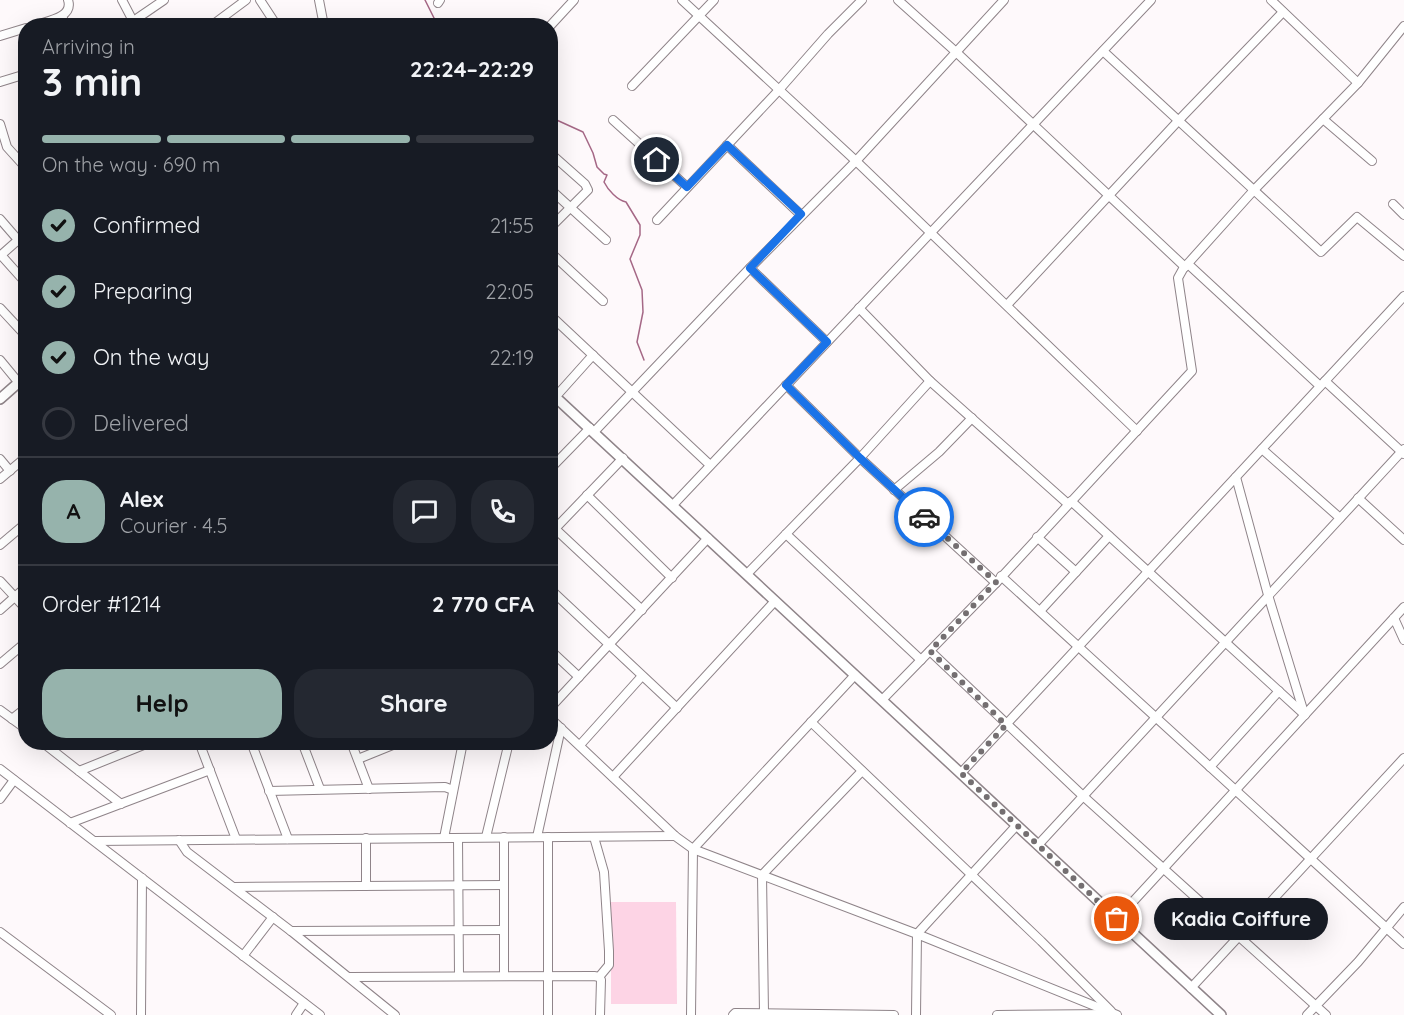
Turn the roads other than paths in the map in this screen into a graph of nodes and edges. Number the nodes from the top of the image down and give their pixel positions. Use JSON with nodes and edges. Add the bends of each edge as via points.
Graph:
{"nodes":[{"id":1,"x":68,"y":0,"type":"edge"},
{"id":2,"x":122,"y":0,"type":"edge"},
{"id":3,"x":164,"y":0,"type":"edge"},
{"id":4,"x":246,"y":0,"type":"edge"},
{"id":5,"x":260,"y":0,"type":"edge"},
{"id":6,"x":320,"y":0,"type":"edge"},
{"id":7,"x":574,"y":0,"type":"edge"},
{"id":8,"x":682,"y":0,"type":"edge"},
{"id":9,"x":714,"y":0,"type":"edge"},
{"id":10,"x":862,"y":0,"type":"edge"},
{"id":11,"x":899,"y":0,"type":"edge"},
{"id":12,"x":1004,"y":0,"type":"edge"},
{"id":13,"x":1151,"y":0,"type":"edge"},
{"id":14,"x":1271,"y":0,"type":"edge"},
{"id":15,"x":1283,"y":12,"type":"junction"},
{"id":16,"x":62,"y":16,"type":"joint"},
{"id":17,"x":700,"y":16,"type":"junction"},
{"id":18,"x":56,"y":18,"type":"edge"},
{"id":19,"x":135,"y":18,"type":"edge"},
{"id":20,"x":137,"y":18,"type":"edge"},
{"id":21,"x":222,"y":18,"type":"edge"},
{"id":22,"x":272,"y":18,"type":"edge"},
{"id":23,"x":323,"y":18,"type":"edge"},
{"id":24,"x":557,"y":18,"type":"edge"},
{"id":25,"x":1404,"y":26,"type":"edge"},
{"id":26,"x":18,"y":30,"type":"edge"},
{"id":27,"x":0,"y":36,"type":"edge"},
{"id":28,"x":1103,"y":51,"type":"junction"},
{"id":29,"x":956,"y":52,"type":"junction"},
{"id":30,"x":18,"y":76,"type":"edge"},
{"id":31,"x":0,"y":82,"type":"edge"},
{"id":32,"x":1358,"y":82,"type":"junction"},
{"id":33,"x":632,"y":86,"type":"dead end"},
{"id":34,"x":778,"y":91,"type":"junction"},
{"id":35,"x":1323,"y":119,"type":"junction"},
{"id":36,"x":613,"y":120,"type":"dead end"},
{"id":37,"x":1179,"y":120,"type":"junction"},
{"id":38,"x":0,"y":124,"type":"edge"},
{"id":39,"x":1033,"y":124,"type":"junction"},
{"id":40,"x":727,"y":145,"type":"junction"},
{"id":41,"x":18,"y":159,"type":"edge"},
{"id":42,"x":558,"y":160,"type":"edge"},
{"id":43,"x":1372,"y":160,"type":"dead end"},
{"id":44,"x":856,"y":161,"type":"junction"},
{"id":45,"x":687,"y":187,"type":"junction"},
{"id":46,"x":1254,"y":190,"type":"junction"},
{"id":47,"x":558,"y":196,"type":"edge"},
{"id":48,"x":1109,"y":196,"type":"junction"},
{"id":49,"x":1392,"y":204,"type":"dead end"},
{"id":50,"x":570,"y":207,"type":"junction"},
{"id":51,"x":801,"y":214,"type":"junction"},
{"id":52,"x":1404,"y":215,"type":"edge"},
{"id":53,"x":0,"y":219,"type":"edge"},
{"id":54,"x":558,"y":220,"type":"edge"},
{"id":55,"x":657,"y":220,"type":"dead end"},
{"id":56,"x":931,"y":233,"type":"junction"},
{"id":57,"x":18,"y":240,"type":"joint"},
{"id":58,"x":606,"y":240,"type":"dead end"},
{"id":59,"x":1,"y":256,"type":"edge"},
{"id":60,"x":1404,"y":256,"type":"edge"},
{"id":61,"x":558,"y":259,"type":"edge"},
{"id":62,"x":1186,"y":265,"type":"junction"},
{"id":63,"x":750,"y":268,"type":"junction"},
{"id":64,"x":18,"y":274,"type":"edge"},
{"id":65,"x":1404,"y":296,"type":"edge"},
{"id":66,"x":603,"y":301,"type":"dead end"},
{"id":67,"x":1396,"y":304,"type":"junction"},
{"id":68,"x":1007,"y":305,"type":"junction"},
{"id":69,"x":0,"y":308,"type":"edge"},
{"id":70,"x":859,"y":308,"type":"junction"},
{"id":71,"x":1404,"y":311,"type":"edge"},
{"id":72,"x":558,"y":322,"type":"edge"},
{"id":73,"x":18,"y":327,"type":"edge"},
{"id":74,"x":827,"y":342,"type":"junction"},
{"id":75,"x":593,"y":355,"type":"junction"},
{"id":76,"x":0,"y":360,"type":"edge"},
{"id":77,"x":18,"y":376,"type":"edge"},
{"id":78,"x":930,"y":381,"type":"junction"},
{"id":79,"x":18,"y":383,"type":"edge"},
{"id":80,"x":1322,"y":384,"type":"junction"},
{"id":81,"x":786,"y":385,"type":"junction"},
{"id":82,"x":558,"y":391,"type":"edge"},
{"id":83,"x":633,"y":392,"type":"junction"},
{"id":84,"x":0,"y":399,"type":"edge"},
{"id":85,"x":558,"y":402,"type":"edge"},
{"id":86,"x":972,"y":418,"type":"junction"},
{"id":87,"x":592,"y":430,"type":"junction"},
{"id":88,"x":1137,"y":430,"type":"junction"},
{"id":89,"x":1262,"y":449,"type":"junction"},
{"id":90,"x":1403,"y":452,"type":"edge"},
{"id":91,"x":860,"y":458,"type":"junction"},
{"id":92,"x":0,"y":459,"type":"edge"},
{"id":93,"x":623,"y":459,"type":"junction"},
{"id":94,"x":558,"y":462,"type":"edge"},
{"id":95,"x":18,"y":464,"type":"edge"},
{"id":96,"x":710,"y":465,"type":"junction"},
{"id":97,"x":10,"y":471,"type":"junction"},
{"id":98,"x":1236,"y":477,"type":"junction"},
{"id":99,"x":0,"y":479,"type":"edge"},
{"id":100,"x":894,"y":490,"type":"junction"},
{"id":101,"x":587,"y":495,"type":"junction"},
{"id":102,"x":1358,"y":498,"type":"junction"},
{"id":103,"x":1070,"y":502,"type":"junction"},
{"id":104,"x":672,"y":505,"type":"junction"},
{"id":105,"x":1340,"y":518,"type":"junction"},
{"id":106,"x":558,"y":523,"type":"edge"},
{"id":107,"x":18,"y":530,"type":"edge"},
{"id":108,"x":558,"y":534,"type":"edge"},
{"id":109,"x":786,"y":534,"type":"junction"},
{"id":110,"x":1109,"y":536,"type":"junction"},
{"id":111,"x":1037,"y":537,"type":"junction"},
{"id":112,"x":708,"y":538,"type":"junction"},
{"id":113,"x":1404,"y":540,"type":"edge"},
{"id":114,"x":0,"y":546,"type":"edge"},
{"id":115,"x":1076,"y":572,"type":"junction"},
{"id":116,"x":1148,"y":572,"type":"junction"},
{"id":117,"x":747,"y":574,"type":"junction"},
{"id":118,"x":672,"y":578,"type":"junction"},
{"id":119,"x":999,"y":579,"type":"junction"},
{"id":120,"x":0,"y":580,"type":"edge"},
{"id":121,"x":18,"y":594,"type":"edge"},
{"id":122,"x":1269,"y":595,"type":"junction"},
{"id":123,"x":15,"y":596,"type":"junction"},
{"id":124,"x":558,"y":597,"type":"edge"},
{"id":125,"x":18,"y":600,"type":"edge"},
{"id":126,"x":775,"y":601,"type":"junction"},
{"id":127,"x":1404,"y":607,"type":"edge"},
{"id":128,"x":0,"y":610,"type":"edge"},
{"id":129,"x":642,"y":610,"type":"junction"},
{"id":130,"x":1040,"y":611,"type":"junction"},
{"id":131,"x":1394,"y":618,"type":"junction"},
{"id":132,"x":1404,"y":640,"type":"edge"},
{"id":133,"x":1225,"y":642,"type":"junction"},
{"id":134,"x":610,"y":646,"type":"junction"},
{"id":135,"x":1079,"y":647,"type":"junction"},
{"id":136,"x":18,"y":649,"type":"edge"},
{"id":137,"x":930,"y":651,"type":"junction"},
{"id":138,"x":558,"y":657,"type":"edge"},
{"id":139,"x":921,"y":660,"type":"junction"},
{"id":140,"x":0,"y":664,"type":"edge"},
{"id":141,"x":855,"y":675,"type":"junction"},
{"id":142,"x":642,"y":676,"type":"junction"},
{"id":143,"x":579,"y":677,"type":"junction"},
{"id":144,"x":1279,"y":692,"type":"junction"},
{"id":145,"x":558,"y":699,"type":"edge"},
{"id":146,"x":882,"y":700,"type":"junction"},
{"id":147,"x":677,"y":708,"type":"junction"},
{"id":148,"x":0,"y":710,"type":"edge"},
{"id":149,"x":18,"y":714,"type":"edge"},
{"id":150,"x":1305,"y":715,"type":"junction"},
{"id":151,"x":1156,"y":717,"type":"junction"},
{"id":152,"x":12,"y":719,"type":"junction"},
{"id":153,"x":811,"y":722,"type":"junction"},
{"id":154,"x":18,"y":723,"type":"edge"},
{"id":155,"x":558,"y":725,"type":"edge"},
{"id":156,"x":1006,"y":725,"type":"junction"},
{"id":157,"x":561,"y":728,"type":"junction"},
{"id":158,"x":558,"y":742,"type":"edge"},
{"id":159,"x":580,"y":746,"type":"junction"},
{"id":160,"x":52,"y":750,"type":"edge"},
{"id":161,"x":131,"y":750,"type":"edge"},
{"id":162,"x":202,"y":750,"type":"edge"},
{"id":163,"x":254,"y":750,"type":"edge"},
{"id":164,"x":305,"y":750,"type":"edge"},
{"id":165,"x":354,"y":750,"type":"edge"},
{"id":166,"x":380,"y":750,"type":"edge"},
{"id":167,"x":461,"y":750,"type":"edge"},
{"id":168,"x":507,"y":750,"type":"edge"},
{"id":169,"x":556,"y":750,"type":"edge"},
{"id":170,"x":1404,"y":758,"type":"edge"},
{"id":171,"x":358,"y":759,"type":"junction"},
{"id":172,"x":1210,"y":767,"type":"junction"},
{"id":173,"x":0,"y":769,"type":"edge"},
{"id":174,"x":210,"y":770,"type":"junction"},
{"id":175,"x":79,"y":771,"type":"junction"},
{"id":176,"x":862,"y":771,"type":"junction"},
{"id":177,"x":961,"y":773,"type":"junction"},
{"id":178,"x":613,"y":777,"type":"junction"},
{"id":179,"x":14,"y":780,"type":"junction"},
{"id":180,"x":320,"y":789,"type":"junction"},
{"id":181,"x":369,"y":789,"type":"junction"},
{"id":182,"x":453,"y":790,"type":"junction"},
{"id":183,"x":1235,"y":790,"type":"junction"},
{"id":184,"x":269,"y":791,"type":"junction"},
{"id":185,"x":1083,"y":796,"type":"junction"},
{"id":186,"x":0,"y":798,"type":"edge"},
{"id":187,"x":121,"y":804,"type":"junction"},
{"id":188,"x":70,"y":823,"type":"junction"},
{"id":189,"x":1017,"y":825,"type":"junction"},
{"id":190,"x":675,"y":836,"type":"junction"},
{"id":191,"x":486,"y":837,"type":"junction"},
{"id":192,"x":504,"y":837,"type":"junction"},
{"id":193,"x":537,"y":837,"type":"junction"},
{"id":194,"x":549,"y":837,"type":"junction"},
{"id":195,"x":594,"y":837,"type":"junction"},
{"id":196,"x":366,"y":838,"type":"junction"},
{"id":197,"x":444,"y":838,"type":"junction"},
{"id":198,"x":458,"y":838,"type":"junction"},
{"id":199,"x":236,"y":839,"type":"junction"},
{"id":200,"x":288,"y":839,"type":"junction"},
{"id":201,"x":179,"y":840,"type":"junction"},
{"id":202,"x":95,"y":842,"type":"junction"},
{"id":203,"x":1038,"y":845,"type":"junction"},
{"id":204,"x":693,"y":849,"type":"junction"},
{"id":205,"x":1310,"y":859,"type":"junction"},
{"id":206,"x":1163,"y":869,"type":"junction"},
{"id":207,"x":762,"y":876,"type":"junction"},
{"id":208,"x":970,"y":876,"type":"junction"},
{"id":209,"x":142,"y":878,"type":"junction"},
{"id":210,"x":458,"y":885,"type":"junction"},
{"id":211,"x":504,"y":885,"type":"junction"},
{"id":212,"x":366,"y":886,"type":"junction"},
{"id":213,"x":234,"y":887,"type":"junction"},
{"id":214,"x":1404,"y":907,"type":"edge"},
{"id":215,"x":273,"y":917,"type":"junction"},
{"id":216,"x":1117,"y":919,"type":"junction"},
{"id":217,"x":1385,"y":927,"type":"junction"},
{"id":218,"x":458,"y":930,"type":"junction"},
{"id":219,"x":504,"y":930,"type":"junction"},
{"id":220,"x":291,"y":931,"type":"junction"},
{"id":221,"x":0,"y":932,"type":"edge"},
{"id":222,"x":917,"y":934,"type":"junction"},
{"id":223,"x":1240,"y":936,"type":"junction"},
{"id":224,"x":1404,"y":944,"type":"edge"},
{"id":225,"x":243,"y":956,"type":"junction"},
{"id":226,"x":459,"y":976,"type":"junction"},
{"id":227,"x":504,"y":976,"type":"junction"},
{"id":228,"x":548,"y":976,"type":"junction"},
{"id":229,"x":350,"y":977,"type":"junction"},
{"id":230,"x":599,"y":977,"type":"junction"},
{"id":231,"x":1191,"y":988,"type":"junction"},
{"id":232,"x":304,"y":1003,"type":"junction"},
{"id":233,"x":1316,"y":1006,"type":"junction"},
{"id":234,"x":764,"y":1013,"type":"junction"},
{"id":235,"x":111,"y":1015,"type":"edge"},
{"id":236,"x":141,"y":1015,"type":"edge"},
{"id":237,"x":296,"y":1015,"type":"edge"},
{"id":238,"x":320,"y":1015,"type":"edge"},
{"id":239,"x":395,"y":1015,"type":"edge"},
{"id":240,"x":548,"y":1015,"type":"edge"},
{"id":241,"x":600,"y":1015,"type":"edge"},
{"id":242,"x":691,"y":1015,"type":"edge"},
{"id":243,"x":733,"y":1015,"type":"edge"},
{"id":244,"x":894,"y":1015,"type":"edge"},
{"id":245,"x":916,"y":1015,"type":"edge"},
{"id":246,"x":997,"y":1015,"type":"edge"},
{"id":247,"x":1116,"y":1015,"type":"edge"},
{"id":248,"x":1221,"y":1015,"type":"edge"},
{"id":249,"x":1307,"y":1015,"type":"edge"},
{"id":250,"x":1326,"y":1015,"type":"edge"}],
"edges":[{"from":1,"to":16,"type":"street","via":[[70,9]]},
{"from":2,"to":19,"type":"street"},
{"from":3,"to":20,"type":"street"},
{"from":4,"to":21,"type":"street"},
{"from":5,"to":22,"type":"street"},
{"from":6,"to":23,"type":"street"},
{"from":7,"to":24,"type":"street"},
{"from":8,"to":17,"type":"street"},
{"from":9,"to":17,"type":"street"},
{"from":10,"to":34,"type":"street"},
{"from":11,"to":29,"type":"street"},
{"from":12,"to":29,"type":"street"},
{"from":13,"to":28,"type":"street"},
{"from":14,"to":15,"type":"street"},
{"from":15,"to":32,"type":"street"},
{"from":15,"to":37,"type":"street"},
{"from":16,"to":18,"type":"street"},
{"from":17,"to":33,"type":"street"},
{"from":17,"to":34,"type":"street"},
{"from":25,"to":32,"type":"street"},
{"from":26,"to":27,"type":"street"},
{"from":28,"to":37,"type":"street"},
{"from":28,"to":39,"type":"street"},
{"from":29,"to":39,"type":"street"},
{"from":29,"to":44,"type":"street"},
{"from":30,"to":31,"type":"street"},
{"from":32,"to":35,"type":"street"},
{"from":34,"to":40,"type":"street"},
{"from":34,"to":44,"type":"street"},
{"from":35,"to":43,"type":"street"},
{"from":35,"to":46,"type":"street"},
{"from":36,"to":45,"type":"street"},
{"from":37,"to":46,"type":"street"},
{"from":37,"to":48,"type":"street"},
{"from":38,"to":41,"type":"street","via":[[8,147]]},
{"from":39,"to":48,"type":"street"},
{"from":39,"to":56,"type":"street"},
{"from":40,"to":45,"type":"street"},
{"from":40,"to":51,"type":"street"},
{"from":42,"to":50,"type":"street","via":[[588,186]]},
{"from":44,"to":51,"type":"street"},
{"from":44,"to":56,"type":"street"},
{"from":45,"to":55,"type":"street"},
{"from":46,"to":60,"type":"street","via":[[1321,252],[1358,217]]},
{"from":46,"to":62,"type":"street"},
{"from":47,"to":50,"type":"street"},
{"from":48,"to":62,"type":"street"},
{"from":48,"to":68,"type":"street"},
{"from":49,"to":52,"type":"street"},
{"from":50,"to":54,"type":"street"},
{"from":50,"to":58,"type":"street"},
{"from":51,"to":63,"type":"street"},
{"from":53,"to":57,"type":"street"},
{"from":56,"to":68,"type":"street"},
{"from":56,"to":70,"type":"street"},
{"from":57,"to":59,"type":"street"},
{"from":59,"to":64,"type":"street"},
{"from":61,"to":66,"type":"street"},
{"from":62,"to":80,"type":"street"},
{"from":62,"to":88,"type":"street","via":[[1178,278],[1192,371]]},
{"from":63,"to":74,"type":"street"},
{"from":63,"to":83,"type":"street"},
{"from":65,"to":67,"type":"street"},
{"from":67,"to":71,"type":"street"},
{"from":67,"to":80,"type":"street"},
{"from":68,"to":88,"type":"street"},
{"from":69,"to":73,"type":"street"},
{"from":70,"to":74,"type":"street"},
{"from":70,"to":78,"type":"street"},
{"from":72,"to":75,"type":"street"},
{"from":74,"to":81,"type":"street"},
{"from":75,"to":82,"type":"street"},
{"from":75,"to":83,"type":"street"},
{"from":76,"to":77,"type":"street"},
{"from":78,"to":86,"type":"street"},
{"from":78,"to":91,"type":"street"},
{"from":79,"to":84,"type":"main road"},
{"from":80,"to":89,"type":"street"},
{"from":80,"to":90,"type":"street"},
{"from":81,"to":91,"type":"street"},
{"from":81,"to":96,"type":"street"},
{"from":83,"to":87,"type":"street"},
{"from":83,"to":96,"type":"street"},
{"from":85,"to":87,"type":"main road"},
{"from":86,"to":100,"type":"street"},
{"from":86,"to":103,"type":"street"},
{"from":87,"to":93,"type":"main road"},
{"from":87,"to":94,"type":"street"},
{"from":88,"to":103,"type":"street"},
{"from":89,"to":98,"type":"street"},
{"from":89,"to":105,"type":"street"},
{"from":90,"to":102,"type":"street"},
{"from":91,"to":100,"type":"street"},
{"from":91,"to":109,"type":"street"},
{"from":92,"to":97,"type":"street"},
{"from":93,"to":101,"type":"street"},
{"from":93,"to":104,"type":"main road"},
{"from":95,"to":97,"type":"street"},
{"from":96,"to":104,"type":"street"},
{"from":97,"to":99,"type":"street"},
{"from":98,"to":116,"type":"street"},
{"from":98,"to":122,"type":"street"},
{"from":100,"to":119,"type":"street"},
{"from":101,"to":106,"type":"street"},
{"from":101,"to":118,"type":"street"},
{"from":102,"to":105,"type":"street"},
{"from":102,"to":113,"type":"street"},
{"from":103,"to":110,"type":"street"},
{"from":103,"to":111,"type":"street"},
{"from":104,"to":112,"type":"main road"},
{"from":105,"to":122,"type":"street"},
{"from":107,"to":114,"type":"street"},
{"from":108,"to":129,"type":"street"},
{"from":109,"to":117,"type":"street"},
{"from":109,"to":139,"type":"street"},
{"from":110,"to":115,"type":"street"},
{"from":110,"to":116,"type":"street"},
{"from":111,"to":115,"type":"street"},
{"from":111,"to":119,"type":"street"},
{"from":112,"to":117,"type":"main road"},
{"from":112,"to":118,"type":"street"},
{"from":115,"to":130,"type":"street"},
{"from":116,"to":133,"type":"street"},
{"from":116,"to":135,"type":"street"},
{"from":117,"to":126,"type":"main road"},
{"from":118,"to":129,"type":"street"},
{"from":119,"to":130,"type":"street"},
{"from":119,"to":137,"type":"street"},
{"from":120,"to":123,"type":"street"},
{"from":121,"to":123,"type":"street"},
{"from":122,"to":133,"type":"street"},
{"from":122,"to":150,"type":"street"},
{"from":123,"to":125,"type":"street"},
{"from":123,"to":128,"type":"street"},
{"from":124,"to":134,"type":"street"},
{"from":126,"to":141,"type":"main road"},
{"from":126,"to":147,"type":"street"},
{"from":127,"to":131,"type":"street"},
{"from":129,"to":134,"type":"street"},
{"from":130,"to":135,"type":"street"},
{"from":131,"to":132,"type":"street"},
{"from":131,"to":150,"type":"street"},
{"from":133,"to":144,"type":"street"},
{"from":133,"to":151,"type":"street"},
{"from":134,"to":142,"type":"street"},
{"from":134,"to":143,"type":"street"},
{"from":135,"to":151,"type":"street"},
{"from":135,"to":156,"type":"street"},
{"from":136,"to":140,"type":"street"},
{"from":137,"to":139,"type":"street"},
{"from":137,"to":156,"type":"street"},
{"from":138,"to":143,"type":"street"},
{"from":139,"to":146,"type":"street"},
{"from":141,"to":146,"type":"main road"},
{"from":141,"to":153,"type":"street"},
{"from":142,"to":147,"type":"street"},
{"from":142,"to":159,"type":"street"},
{"from":143,"to":145,"type":"street"},
{"from":144,"to":150,"type":"street"},
{"from":144,"to":172,"type":"street"},
{"from":146,"to":177,"type":"main road"},
{"from":147,"to":178,"type":"street"},
{"from":148,"to":152,"type":"street"},
{"from":149,"to":152,"type":"street"},
{"from":150,"to":183,"type":"street"},
{"from":151,"to":172,"type":"street"},
{"from":151,"to":185,"type":"street"},
{"from":152,"to":154,"type":"street"},
{"from":153,"to":176,"type":"street"},
{"from":153,"to":204,"type":"street"},
{"from":155,"to":157,"type":"street"},
{"from":156,"to":177,"type":"street"},
{"from":156,"to":185,"type":"street"},
{"from":157,"to":158,"type":"street"},
{"from":157,"to":159,"type":"street"},
{"from":159,"to":178,"type":"street"},
{"from":160,"to":175,"type":"street"},
{"from":161,"to":175,"type":"street"},
{"from":162,"to":174,"type":"street"},
{"from":163,"to":184,"type":"street"},
{"from":164,"to":180,"type":"street"},
{"from":165,"to":171,"type":"street"},
{"from":166,"to":171,"type":"street"},
{"from":167,"to":182,"type":"street"},
{"from":168,"to":191,"type":"street"},
{"from":169,"to":193,"type":"street"},
{"from":170,"to":205,"type":"street"},
{"from":171,"to":181,"type":"street"},
{"from":172,"to":183,"type":"street"},
{"from":173,"to":179,"type":"street"},
{"from":174,"to":187,"type":"street"},
{"from":174,"to":199,"type":"street"},
{"from":175,"to":187,"type":"street"},
{"from":176,"to":207,"type":"street"},
{"from":176,"to":208,"type":"street"},
{"from":177,"to":189,"type":"main road"},
{"from":178,"to":190,"type":"street"},
{"from":179,"to":186,"type":"street"},
{"from":179,"to":188,"type":"street"},
{"from":180,"to":181,"type":"street"},
{"from":180,"to":184,"type":"street"},
{"from":181,"to":182,"type":"street"},
{"from":182,"to":197,"type":"street"},
{"from":183,"to":205,"type":"street"},
{"from":183,"to":206,"type":"street"},
{"from":184,"to":200,"type":"street"},
{"from":185,"to":203,"type":"street"},
{"from":185,"to":206,"type":"street"},
{"from":187,"to":188,"type":"street"},
{"from":188,"to":202,"type":"street"},
{"from":189,"to":203,"type":"main road"},
{"from":189,"to":208,"type":"street"},
{"from":190,"to":195,"type":"street"},
{"from":190,"to":204,"type":"street"},
{"from":191,"to":192,"type":"street"},
{"from":191,"to":198,"type":"street"},
{"from":192,"to":193,"type":"street"},
{"from":192,"to":211,"type":"street"},
{"from":193,"to":194,"type":"street"},
{"from":194,"to":195,"type":"street"},
{"from":194,"to":228,"type":"street"},
{"from":195,"to":230,"type":"street","via":[[604,872],[609,951],[607,969]]},
{"from":196,"to":197,"type":"street"},
{"from":196,"to":200,"type":"street"},
{"from":196,"to":212,"type":"street"},
{"from":197,"to":198,"type":"street"},
{"from":198,"to":210,"type":"street"},
{"from":199,"to":200,"type":"street"},
{"from":199,"to":201,"type":"street"},
{"from":201,"to":202,"type":"street"},
{"from":201,"to":213,"type":"street","via":[[187,852]]},
{"from":202,"to":209,"type":"street"},
{"from":203,"to":216,"type":"main road"},
{"from":204,"to":207,"type":"street"},
{"from":204,"to":242,"type":"street"},
{"from":205,"to":217,"type":"street"},
{"from":205,"to":223,"type":"street"},
{"from":206,"to":216,"type":"street"},
{"from":206,"to":223,"type":"street"},
{"from":207,"to":222,"type":"street"},
{"from":207,"to":234,"type":"street"},
{"from":208,"to":222,"type":"street"},
{"from":208,"to":247,"type":"street"},
{"from":209,"to":225,"type":"street"},
{"from":209,"to":236,"type":"street"},
{"from":210,"to":211,"type":"street"},
{"from":210,"to":212,"type":"street"},
{"from":210,"to":218,"type":"street"},
{"from":211,"to":219,"type":"street"},
{"from":212,"to":213,"type":"street"},
{"from":213,"to":215,"type":"street"},
{"from":214,"to":217,"type":"street"},
{"from":215,"to":220,"type":"street"},
{"from":215,"to":225,"type":"street"},
{"from":216,"to":231,"type":"main road"},
{"from":217,"to":224,"type":"street"},
{"from":217,"to":233,"type":"street"},
{"from":218,"to":219,"type":"street"},
{"from":218,"to":220,"type":"street"},
{"from":218,"to":226,"type":"street"},
{"from":219,"to":227,"type":"street"},
{"from":220,"to":229,"type":"street"},
{"from":221,"to":235,"type":"street"},
{"from":222,"to":245,"type":"street"},
{"from":222,"to":247,"type":"street"},
{"from":223,"to":231,"type":"street"},
{"from":223,"to":233,"type":"street"},
{"from":225,"to":232,"type":"street"},
{"from":226,"to":227,"type":"street"},
{"from":226,"to":229,"type":"street"},
{"from":227,"to":228,"type":"street"},
{"from":228,"to":230,"type":"street"},
{"from":228,"to":240,"type":"street"},
{"from":229,"to":239,"type":"street"},
{"from":230,"to":241,"type":"street"},
{"from":231,"to":248,"type":"main road"},
{"from":232,"to":237,"type":"street"},
{"from":232,"to":238,"type":"street"},
{"from":233,"to":249,"type":"street"},
{"from":233,"to":250,"type":"street"},
{"from":234,"to":243,"type":"street"},
{"from":234,"to":244,"type":"street"},
{"from":246,"to":247,"type":"street"}]}
